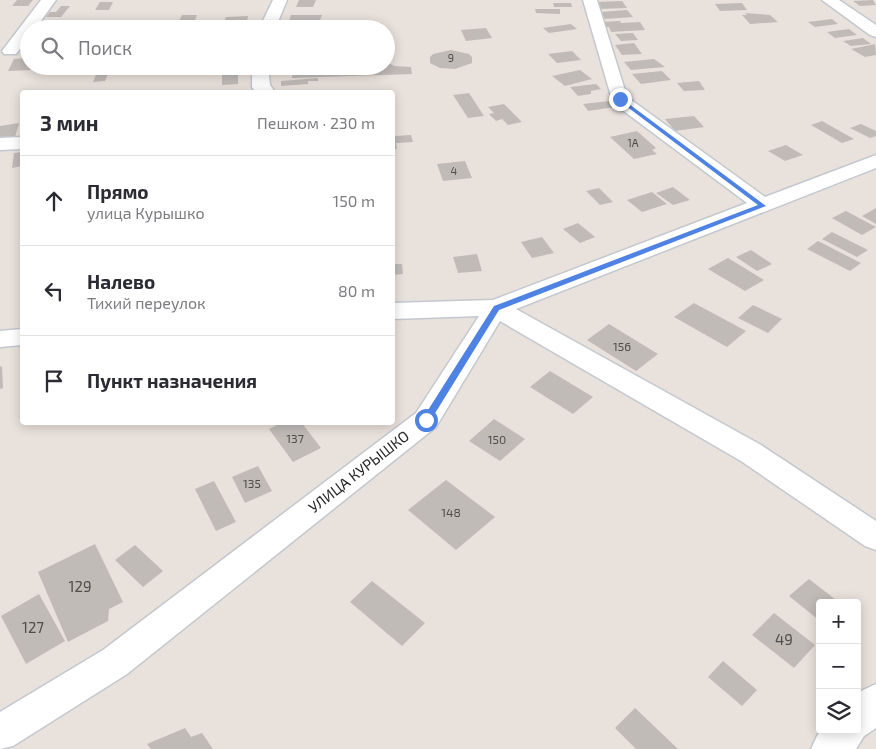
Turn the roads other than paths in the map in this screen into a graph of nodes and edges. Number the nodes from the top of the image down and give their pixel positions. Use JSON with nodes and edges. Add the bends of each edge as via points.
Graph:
{"nodes":[{"id":1,"x":49,"y":0,"type":"edge"},
{"id":2,"x":280,"y":0,"type":"edge"},
{"id":3,"x":590,"y":0,"type":"edge"},
{"id":4,"x":829,"y":0,"type":"edge"},
{"id":5,"x":32,"y":20,"type":"edge"},
{"id":6,"x":272,"y":20,"type":"edge"},
{"id":7,"x":876,"y":32,"type":"edge"},
{"id":8,"x":20,"y":34,"type":"edge"},
{"id":9,"x":5,"y":51,"type":"edge"},
{"id":10,"x":20,"y":51,"type":"edge"},
{"id":11,"x":260,"y":75,"type":"edge"},
{"id":12,"x":265,"y":90,"type":"edge"},
{"id":13,"x":20,"y":143,"type":"edge"},
{"id":14,"x":0,"y":144,"type":"edge"},
{"id":15,"x":876,"y":161,"type":"edge"},
{"id":16,"x":763,"y":206,"type":"junction"},
{"id":17,"x":496,"y":308,"type":"junction"},
{"id":18,"x":395,"y":311,"type":"edge"},
{"id":19,"x":20,"y":337,"type":"edge"},
{"id":20,"x":0,"y":339,"type":"edge"},
{"id":21,"x":876,"y":537,"type":"edge"},
{"id":22,"x":876,"y":702,"type":"edge"},
{"id":23,"x":861,"y":717,"type":"edge"},
{"id":24,"x":0,"y":733,"type":"edge"},
{"id":25,"x":844,"y":734,"type":"edge"},
{"id":26,"x":830,"y":749,"type":"edge"}],
"edges":[{"from":1,"to":5,"type":"street"},
{"from":2,"to":6,"type":"street"},
{"from":3,"to":16,"type":"street","via":[[620,99]]},
{"from":4,"to":7,"type":"street"},
{"from":8,"to":9,"type":"street"},
{"from":9,"to":10,"type":"street"},
{"from":11,"to":12,"type":"street","via":[[261,87]]},
{"from":13,"to":14,"type":"street"},
{"from":15,"to":16,"type":"street"},
{"from":16,"to":17,"type":"street"},
{"from":17,"to":18,"type":"street"},
{"from":17,"to":21,"type":"street","via":[[751,453]]},
{"from":17,"to":24,"type":"street","name":"УЛИЦА КУРЫШКО","via":[[426,420],[115,662]]},
{"from":19,"to":20,"type":"street"},
{"from":22,"to":23,"type":"street"},
{"from":25,"to":26,"type":"street"}]}
